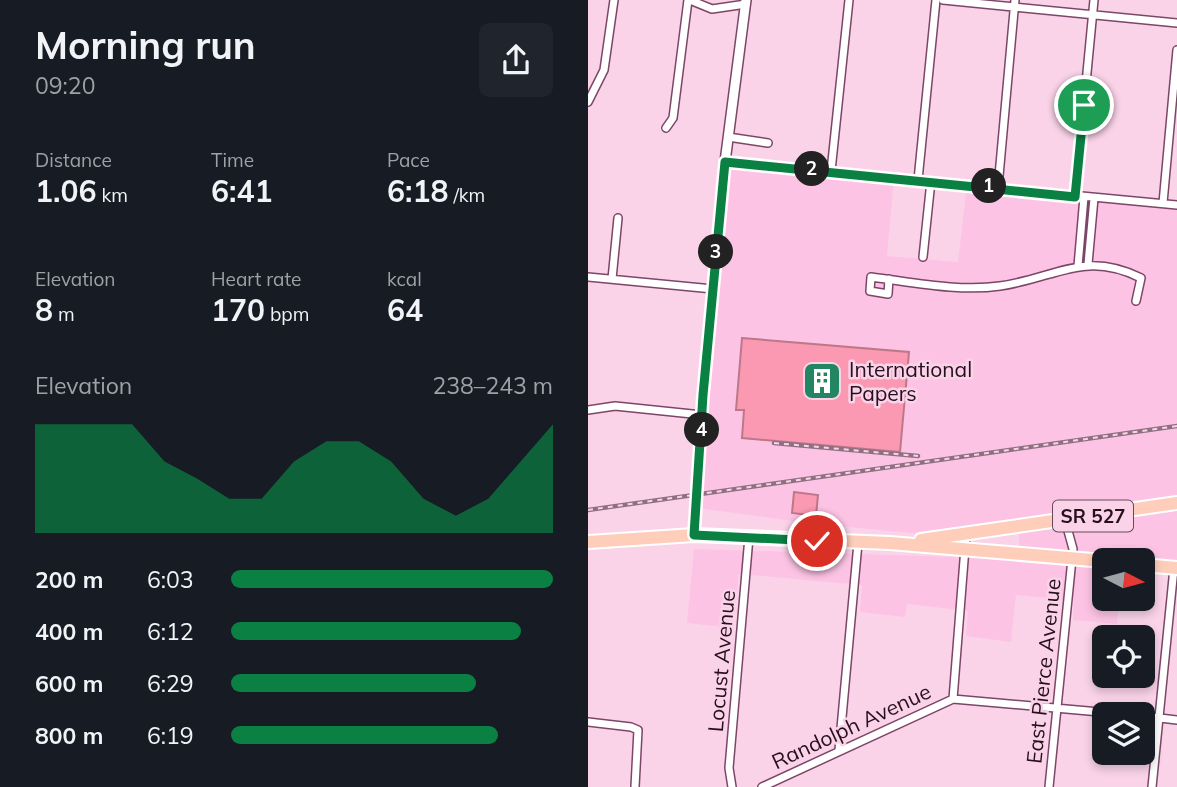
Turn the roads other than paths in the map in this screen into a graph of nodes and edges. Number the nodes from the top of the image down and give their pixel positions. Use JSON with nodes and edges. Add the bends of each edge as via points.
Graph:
{"nodes":[{"id":1,"x":614,"y":0,"type":"edge"},
{"id":2,"x":689,"y":0,"type":"edge"},
{"id":3,"x":731,"y":0,"type":"edge"},
{"id":4,"x":849,"y":0,"type":"edge"},
{"id":5,"x":936,"y":0,"type":"edge"},
{"id":6,"x":943,"y":0,"type":"edge"},
{"id":7,"x":1094,"y":0,"type":"edge"},
{"id":8,"x":746,"y":2,"type":"edge"},
{"id":9,"x":706,"y":3,"type":"edge"},
{"id":10,"x":1015,"y":4,"type":"edge"},
{"id":11,"x":1093,"y":14,"type":"junction"},
{"id":12,"x":1177,"y":23,"type":"edge"},
{"id":13,"x":1177,"y":50,"type":"edge"},
{"id":14,"x":588,"y":102,"type":"edge"},
{"id":15,"x":666,"y":128,"type":"dead end"},
{"id":16,"x":728,"y":137,"type":"junction"},
{"id":17,"x":768,"y":143,"type":"dead end"},
{"id":18,"x":725,"y":162,"type":"junction"},
{"id":19,"x":831,"y":171,"type":"junction"},
{"id":20,"x":918,"y":180,"type":"junction"},
{"id":21,"x":931,"y":181,"type":"junction"},
{"id":22,"x":998,"y":187,"type":"junction"},
{"id":23,"x":1080,"y":197,"type":"junction"},
{"id":24,"x":1094,"y":198,"type":"junction"},
{"id":25,"x":1163,"y":204,"type":"junction"},
{"id":26,"x":1177,"y":205,"type":"edge"},
{"id":27,"x":1093,"y":210,"type":"junction"},
{"id":28,"x":1083,"y":211,"type":"junction"},
{"id":29,"x":618,"y":219,"type":"dead end"},
{"id":30,"x":923,"y":257,"type":"dead end"},
{"id":31,"x":1088,"y":264,"type":"junction"},
{"id":32,"x":1078,"y":266,"type":"junction"},
{"id":33,"x":588,"y":277,"type":"edge"},
{"id":34,"x":612,"y":279,"type":"junction"},
{"id":35,"x":889,"y":279,"type":"dead end"},
{"id":36,"x":713,"y":289,"type":"junction"},
{"id":37,"x":1136,"y":301,"type":"dead end"},
{"id":38,"x":588,"y":410,"type":"edge"},
{"id":39,"x":702,"y":415,"type":"junction"},
{"id":40,"x":1177,"y":503,"type":"edge"},
{"id":41,"x":1065,"y":520,"type":"junction"},
{"id":42,"x":694,"y":535,"type":"junction"},
{"id":43,"x":966,"y":535,"type":"junction"},
{"id":44,"x":749,"y":537,"type":"junction"},
{"id":45,"x":588,"y":542,"type":"edge"},
{"id":46,"x":858,"y":543,"type":"junction"},
{"id":47,"x":890,"y":543,"type":"junction"},
{"id":48,"x":965,"y":549,"type":"junction"},
{"id":49,"x":1072,"y":558,"type":"junction"},
{"id":50,"x":1092,"y":560,"type":"edge"},
{"id":51,"x":1155,"y":566,"type":"edge"},
{"id":52,"x":1175,"y":568,"type":"edge"},
{"id":53,"x":953,"y":699,"type":"junction"},
{"id":54,"x":1056,"y":708,"type":"junction"},
{"id":55,"x":1092,"y":711,"type":"edge"},
{"id":56,"x":1155,"y":718,"type":"edge"},
{"id":57,"x":1158,"y":718,"type":"junction"},
{"id":58,"x":1177,"y":720,"type":"edge"},
{"id":59,"x":588,"y":722,"type":"edge"},
{"id":60,"x":839,"y":750,"type":"junction"},
{"id":61,"x":635,"y":787,"type":"edge"},
{"id":62,"x":732,"y":787,"type":"edge"},
{"id":63,"x":762,"y":787,"type":"edge"},
{"id":64,"x":1049,"y":787,"type":"edge"},
{"id":65,"x":1152,"y":787,"type":"edge"}],
"edges":[{"from":1,"to":14,"type":"street","via":[[604,70]]},
{"from":2,"to":9,"type":"street"},
{"from":2,"to":15,"type":"street","via":[[673,118]]},
{"from":3,"to":8,"type":"street"},
{"from":4,"to":19,"type":"street"},
{"from":5,"to":20,"type":"street"},
{"from":6,"to":10,"type":"street"},
{"from":7,"to":11,"type":"street"},
{"from":8,"to":9,"type":"street","via":[[715,9]]},
{"from":8,"to":16,"type":"street"},
{"from":10,"to":11,"type":"street"},
{"from":10,"to":22,"type":"street"},
{"from":11,"to":12,"type":"street"},
{"from":11,"to":23,"type":"street"},
{"from":13,"to":25,"type":"street"},
{"from":16,"to":17,"type":"street"},
{"from":16,"to":18,"type":"street"},
{"from":18,"to":19,"type":"street"},
{"from":18,"to":36,"type":"street"},
{"from":19,"to":20,"type":"street"},
{"from":20,"to":21,"type":"street"},
{"from":21,"to":22,"type":"street"},
{"from":21,"to":30,"type":"street"},
{"from":22,"to":23,"type":"street"},
{"from":23,"to":24,"type":"street"},
{"from":23,"to":28,"type":"street"},
{"from":24,"to":25,"type":"street"},
{"from":24,"to":27,"type":"street"},
{"from":25,"to":26,"type":"street"},
{"from":27,"to":28,"type":"street"},
{"from":27,"to":31,"type":"street"},
{"from":28,"to":32,"type":"street"},
{"from":29,"to":34,"type":"street"},
{"from":31,"to":32,"type":"street"},
{"from":31,"to":37,"type":"street","via":[[1119,267],[1140,278]]},
{"from":32,"to":35,"type":"street","via":[[1000,286],[970,288]]},
{"from":33,"to":34,"type":"street"},
{"from":34,"to":36,"type":"street"},
{"from":36,"to":39,"type":"street"},
{"from":38,"to":39,"type":"street","via":[[615,406]]},
{"from":39,"to":42,"type":"street"},
{"from":40,"to":41,"type":"main road","number":"SR 527"},
{"from":41,"to":43,"type":"main road","number":"SR 527"},
{"from":41,"to":49,"type":"street","name":"East Pierce Avenue"},
{"from":42,"to":44,"type":"main road","number":"SR 527"},
{"from":42,"to":45,"type":"main road","number":"SR 527"},
{"from":43,"to":47,"type":"main road","number":"SR 527"},
{"from":43,"to":48,"type":"street"},
{"from":44,"to":46,"type":"main road","number":"SR 527"},
{"from":44,"to":62,"type":"street","name":"Locust Avenue","via":[[729,768]]},
{"from":46,"to":47,"type":"main road","number":"SR 527"},
{"from":46,"to":60,"type":"street"},
{"from":47,"to":48,"type":"main road","number":"SR 527"},
{"from":48,"to":49,"type":"main road","number":"SR 527"},
{"from":48,"to":53,"type":"street"},
{"from":49,"to":50,"type":"main road","number":"SR 527"},
{"from":49,"to":54,"type":"street","name":"East Pierce Avenue"},
{"from":51,"to":52,"type":"main road"},
{"from":52,"to":57,"type":"street"},
{"from":53,"to":54,"type":"street","name":"Randolph Avenue"},
{"from":53,"to":60,"type":"street","name":"Randolph Avenue"},
{"from":54,"to":55,"type":"street","name":"Randolph Avenue"},
{"from":54,"to":64,"type":"street","name":"East Pierce Avenue"},
{"from":56,"to":57,"type":"street"},
{"from":57,"to":58,"type":"street"},
{"from":57,"to":65,"type":"street"},
{"from":59,"to":61,"type":"street","via":[[638,730]]},
{"from":60,"to":63,"type":"street","name":"Randolph Avenue"}]}
